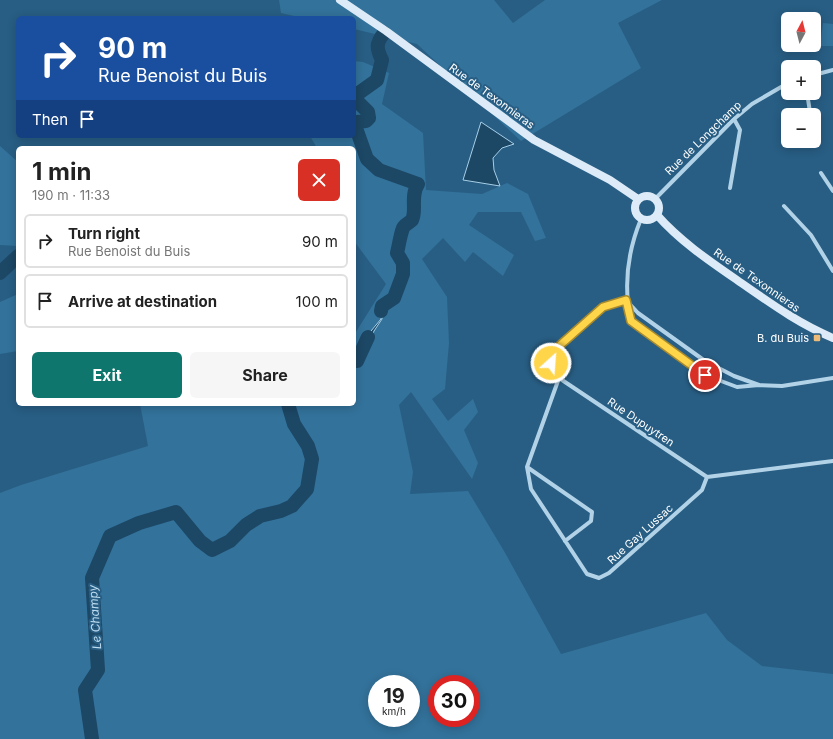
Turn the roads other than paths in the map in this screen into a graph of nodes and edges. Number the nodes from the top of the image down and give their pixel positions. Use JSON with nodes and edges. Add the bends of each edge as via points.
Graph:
{"nodes":[{"id":1,"x":340,"y":0,"type":"edge"},
{"id":2,"x":833,"y":70,"type":"edge"},
{"id":3,"x":821,"y":73,"type":"edge"},
{"id":4,"x":781,"y":88,"type":"edge"},
{"id":5,"x":734,"y":118,"type":"junction"},
{"id":6,"x":821,"y":173,"type":"dead end"},
{"id":7,"x":730,"y":188,"type":"dead end"},
{"id":8,"x":833,"y":191,"type":"edge"},
{"id":9,"x":638,"y":199,"type":"junction"},
{"id":10,"x":655,"y":199,"type":"junction"},
{"id":11,"x":784,"y":206,"type":"dead end"},
{"id":12,"x":657,"y":215,"type":"junction"},
{"id":13,"x":641,"y":219,"type":"junction"},
{"id":14,"x":833,"y":270,"type":"edge"},
{"id":15,"x":626,"y":300,"type":"junction"},
{"id":16,"x":833,"y":338,"type":"edge"},
{"id":17,"x":559,"y":378,"type":"junction"},
{"id":18,"x":833,"y":378,"type":"edge"},
{"id":19,"x":758,"y":385,"type":"junction"},
{"id":20,"x":833,"y":460,"type":"edge"},
{"id":21,"x":527,"y":467,"type":"junction"},
{"id":22,"x":707,"y":477,"type":"junction"},
{"id":23,"x":565,"y":540,"type":"junction"}],
"edges":[{"from":1,"to":9,"type":"main road","name":"Rue de Texonnieras","via":[[534,140],[610,180]]},
{"from":2,"to":3,"type":"street"},
{"from":4,"to":5,"type":"street","name":"Rue de Longchamp","via":[[752,104]]},
{"from":5,"to":7,"type":"street","via":[[740,130]]},
{"from":5,"to":10,"type":"street","name":"Rue de Longchamp"},
{"from":6,"to":8,"type":"street"},
{"from":9,"to":10,"type":"main road","via":[[646,196]]},
{"from":9,"to":13,"type":"main road","via":[[635,210]]},
{"from":10,"to":12,"type":"main road","via":[[659,206]]},
{"from":11,"to":14,"type":"street","via":[[811,235]]},
{"from":12,"to":13,"type":"main road","via":[[650,220]]},
{"from":12,"to":16,"type":"main road","name":"Rue de Texonnieras","via":[[672,232],[696,251],[757,294],[807,327]]},
{"from":13,"to":15,"type":"street","via":[[628,264]]},
{"from":15,"to":17,"type":"street","via":[[603,307],[558,347],[551,363]]},
{"from":15,"to":19,"type":"street","via":[[638,313],[705,361]]},
{"from":15,"to":19,"type":"street","via":[[631,321],[705,375],[737,387]]},
{"from":17,"to":21,"type":"street"},
{"from":17,"to":22,"type":"street","name":"Rue Dupuytren"},
{"from":18,"to":19,"type":"street","via":[[782,386]]},
{"from":20,"to":22,"type":"street"},
{"from":21,"to":23,"type":"street","name":"Rue Gay Lussac","via":[[531,489]]},
{"from":21,"to":23,"type":"street","via":[[592,512],[591,521]]},
{"from":22,"to":23,"type":"street","name":"Rue Gay Lussac","via":[[702,490],[610,573],[599,578],[587,574]]}]}
